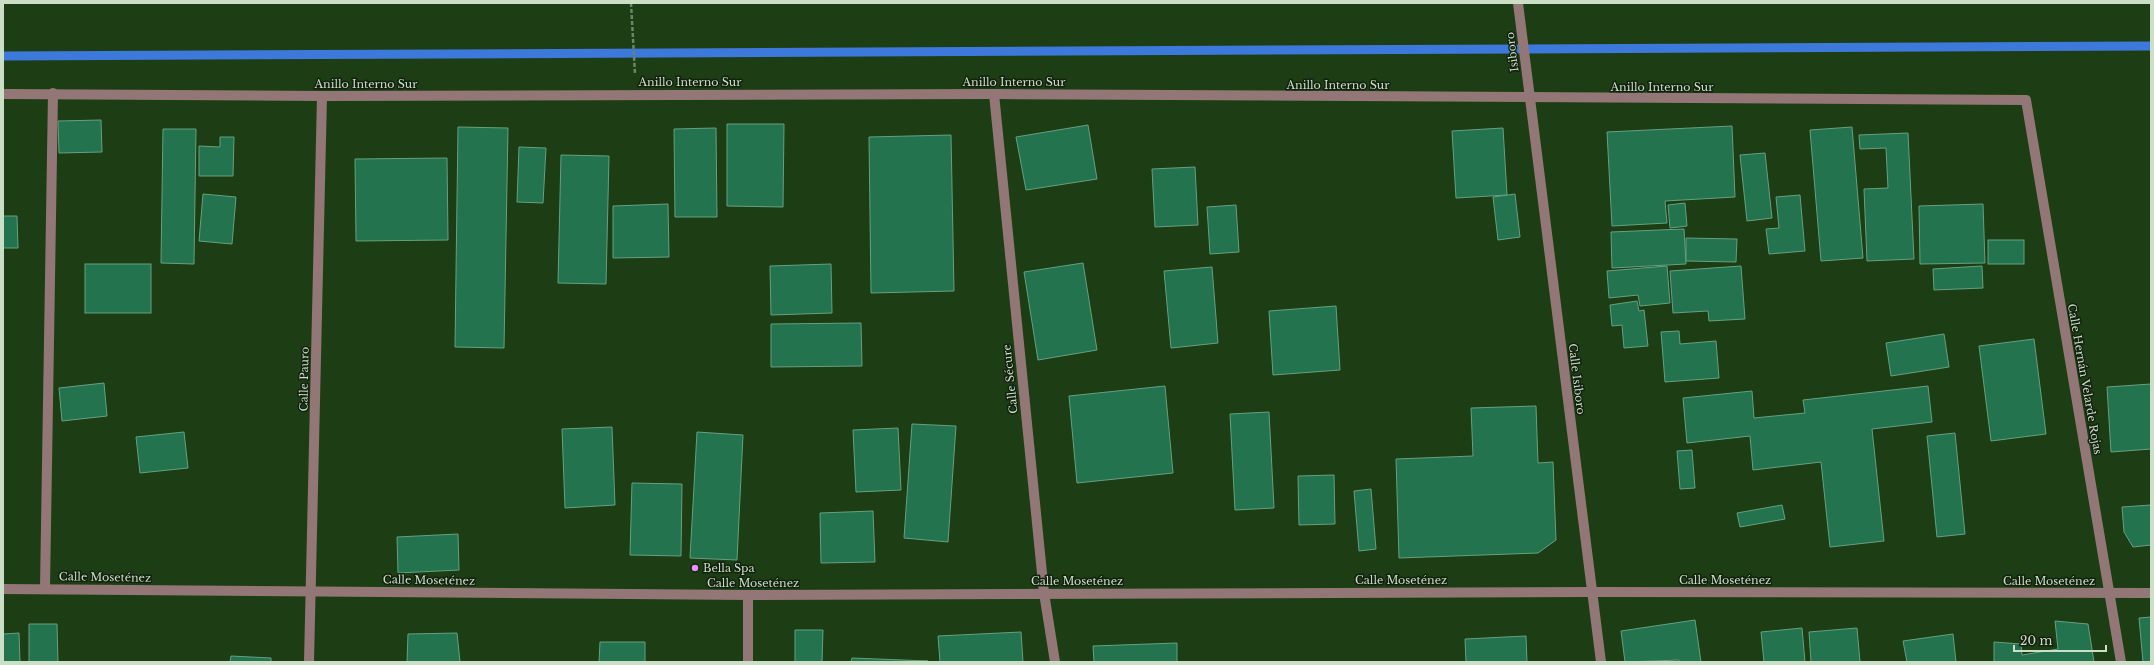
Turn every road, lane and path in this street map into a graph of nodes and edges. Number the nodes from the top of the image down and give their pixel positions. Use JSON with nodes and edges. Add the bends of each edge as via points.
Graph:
{"nodes":[{"id":1,"x":631,"y":3,"type":"edge"},
{"id":2,"x":1518,"y":3,"type":"edge"},
{"id":3,"x":53,"y":93,"type":"junction"},
{"id":4,"x":3,"y":94,"type":"edge"},
{"id":5,"x":636,"y":94,"type":"junction"},
{"id":6,"x":994,"y":94,"type":"junction"},
{"id":7,"x":322,"y":96,"type":"junction"},
{"id":8,"x":1530,"y":99,"type":"junction"},
{"id":9,"x":2026,"y":100,"type":"joint"},
{"id":10,"x":45,"y":588,"type":"junction"},
{"id":11,"x":3,"y":589,"type":"edge"},
{"id":12,"x":312,"y":591,"type":"junction"},
{"id":13,"x":1591,"y":592,"type":"junction"},
{"id":14,"x":1044,"y":593,"type":"junction"},
{"id":15,"x":2109,"y":593,"type":"junction"},
{"id":16,"x":2151,"y":593,"type":"edge"},
{"id":17,"x":748,"y":595,"type":"junction"},
{"id":18,"x":309,"y":662,"type":"edge"},
{"id":19,"x":748,"y":662,"type":"edge"},
{"id":20,"x":1055,"y":662,"type":"edge"},
{"id":21,"x":1601,"y":662,"type":"edge"},
{"id":22,"x":2121,"y":662,"type":"edge"}],
"edges":[{"from":1,"to":5,"type":"path"},
{"from":2,"to":8,"type":"street","name":"Isiboro"},
{"from":3,"to":4,"type":"street","name":"Anillo Interno Sur"},
{"from":3,"to":7,"type":"street","name":"Anillo Interno Sur"},
{"from":3,"to":10,"type":"street"},
{"from":5,"to":6,"type":"street","name":"Anillo Interno Sur"},
{"from":5,"to":7,"type":"street","name":"Anillo Interno Sur"},
{"from":6,"to":8,"type":"street","name":"Anillo Interno Sur"},
{"from":6,"to":14,"type":"street","name":"Calle Sécure"},
{"from":7,"to":12,"type":"street","name":"Calle Pauro"},
{"from":8,"to":9,"type":"street","name":"Anillo Interno Sur"},
{"from":8,"to":13,"type":"street","name":"Calle Isiboro"},
{"from":9,"to":15,"type":"street","name":"Calle Hernán Velarde Rojas"},
{"from":10,"to":11,"type":"street","name":"Calle Moseténez"},
{"from":10,"to":12,"type":"street","name":"Calle Moseténez"},
{"from":12,"to":17,"type":"street","name":"Calle Moseténez"},
{"from":12,"to":18,"type":"street","name":"Calle Pauro"},
{"from":13,"to":14,"type":"street","name":"Calle Moseténez"},
{"from":13,"to":15,"type":"street","name":"Calle Moseténez"},
{"from":13,"to":21,"type":"street","name":"Calle Isiboro"},
{"from":14,"to":17,"type":"street","name":"Calle Moseténez"},
{"from":14,"to":20,"type":"street","name":"Calle Sécure"},
{"from":15,"to":16,"type":"street","name":"Calle Moseténez"},
{"from":15,"to":22,"type":"street","name":"Calle Hernán Velarde Rojas"},
{"from":17,"to":19,"type":"street"}]}
